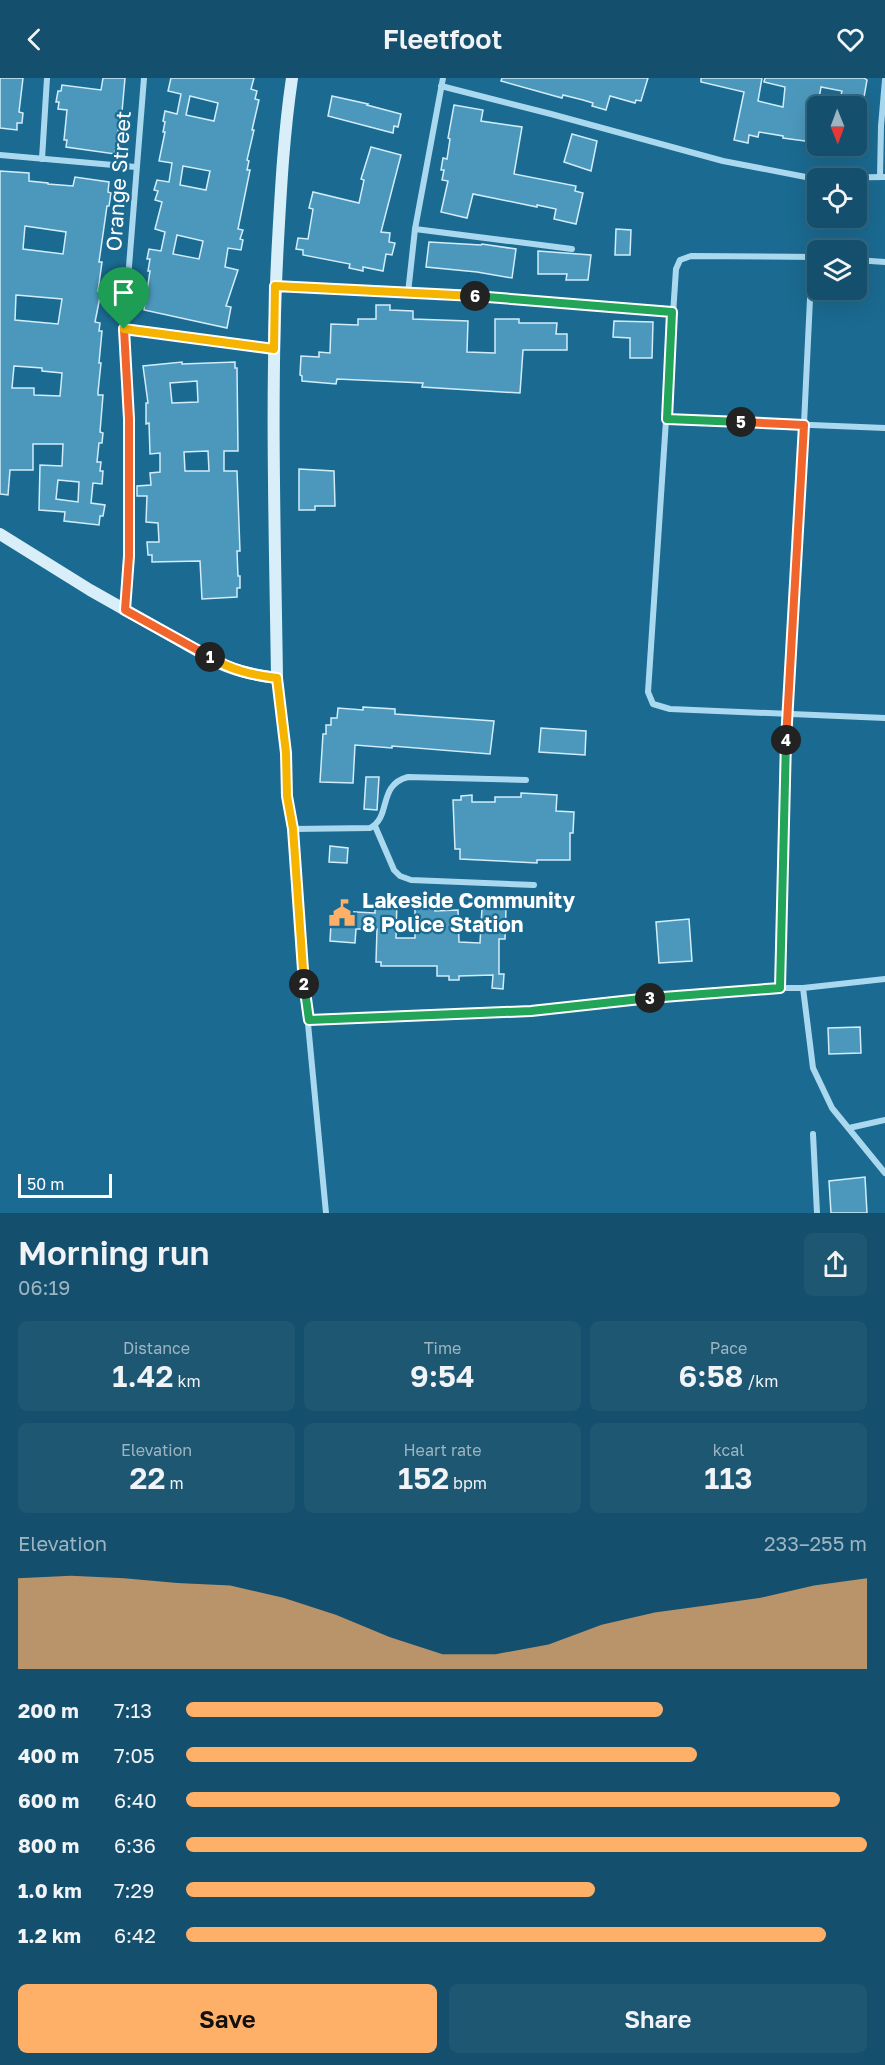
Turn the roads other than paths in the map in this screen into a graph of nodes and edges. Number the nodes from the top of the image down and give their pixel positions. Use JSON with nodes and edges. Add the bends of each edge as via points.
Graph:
{"nodes":[{"id":1,"x":47,"y":78,"type":"edge"},
{"id":2,"x":144,"y":78,"type":"edge"},
{"id":3,"x":292,"y":78,"type":"edge"},
{"id":4,"x":443,"y":78,"type":"edge"},
{"id":5,"x":885,"y":80,"type":"edge"},
{"id":6,"x":441,"y":86,"type":"junction"},
{"id":7,"x":0,"y":155,"type":"edge"},
{"id":8,"x":42,"y":159,"type":"junction"},
{"id":9,"x":136,"y":167,"type":"junction"},
{"id":10,"x":883,"y":177,"type":"edge"},
{"id":11,"x":415,"y":229,"type":"junction"},
{"id":12,"x":572,"y":249,"type":"dead end"},
{"id":13,"x":807,"y":257,"type":"edge"},
{"id":14,"x":867,"y":261,"type":"edge"},
{"id":15,"x":885,"y":262,"type":"edge"},
{"id":16,"x":275,"y":286,"type":"junction"},
{"id":17,"x":408,"y":292,"type":"junction"},
{"id":18,"x":812,"y":300,"type":"edge"},
{"id":19,"x":672,"y":312,"type":"junction"},
{"id":20,"x":124,"y":329,"type":"junction"},
{"id":21,"x":274,"y":349,"type":"junction"},
{"id":22,"x":667,"y":419,"type":"junction"},
{"id":23,"x":804,"y":425,"type":"junction"},
{"id":24,"x":885,"y":428,"type":"edge"},
{"id":25,"x":0,"y":534,"type":"edge"},
{"id":26,"x":125,"y":610,"type":"junction"},
{"id":27,"x":277,"y":678,"type":"junction"},
{"id":28,"x":787,"y":715,"type":"junction"},
{"id":29,"x":885,"y":718,"type":"edge"},
{"id":30,"x":526,"y":780,"type":"dead end"},
{"id":31,"x":375,"y":825,"type":"junction"},
{"id":32,"x":293,"y":829,"type":"junction"},
{"id":33,"x":534,"y":885,"type":"dead end"},
{"id":34,"x":885,"y":979,"type":"edge"},
{"id":35,"x":780,"y":988,"type":"junction"},
{"id":36,"x":803,"y":988,"type":"junction"},
{"id":37,"x":309,"y":1020,"type":"junction"},
{"id":38,"x":885,"y":1120,"type":"edge"},
{"id":39,"x":849,"y":1128,"type":"junction"},
{"id":40,"x":813,"y":1134,"type":"dead end"},
{"id":41,"x":885,"y":1173,"type":"edge"},
{"id":42,"x":326,"y":1213,"type":"edge"},
{"id":43,"x":818,"y":1213,"type":"edge"}],
"edges":[{"from":1,"to":8,"type":"street"},
{"from":2,"to":9,"type":"street","name":"Orange Street"},
{"from":3,"to":16,"type":"street","via":[[281,164]]},
{"from":4,"to":6,"type":"street"},
{"from":5,"to":10,"type":"street","via":[[881,126]]},
{"from":6,"to":10,"type":"street","via":[[723,161],[811,178]]},
{"from":6,"to":11,"type":"street"},
{"from":7,"to":8,"type":"street"},
{"from":8,"to":9,"type":"street"},
{"from":9,"to":20,"type":"street","name":"Orange Street"},
{"from":11,"to":12,"type":"street"},
{"from":11,"to":17,"type":"street"},
{"from":13,"to":19,"type":"street","via":[[691,256],[680,260]]},
{"from":14,"to":15,"type":"street"},
{"from":16,"to":17,"type":"street"},
{"from":16,"to":21,"type":"street"},
{"from":17,"to":19,"type":"street"},
{"from":18,"to":23,"type":"street"},
{"from":19,"to":22,"type":"street"},
{"from":20,"to":21,"type":"street"},
{"from":20,"to":26,"type":"street","name":"Orange Street","via":[[129,419]]},
{"from":21,"to":27,"type":"street"},
{"from":22,"to":23,"type":"street"},
{"from":22,"to":28,"type":"street","via":[[648,692],[653,704],[670,709]]},
{"from":23,"to":24,"type":"street"},
{"from":23,"to":28,"type":"street"},
{"from":25,"to":26,"type":"street"},
{"from":26,"to":27,"type":"street","via":[[234,670]]},
{"from":27,"to":32,"type":"street"},
{"from":28,"to":29,"type":"street"},
{"from":28,"to":35,"type":"street"},
{"from":30,"to":31,"type":"street","via":[[401,779],[390,789]]},
{"from":31,"to":32,"type":"street","via":[[363,829]]},
{"from":31,"to":33,"type":"street","via":[[400,876],[411,880]]},
{"from":32,"to":37,"type":"street"},
{"from":34,"to":36,"type":"street"},
{"from":35,"to":36,"type":"street"},
{"from":35,"to":37,"type":"street","via":[[670,995],[531,1011]]},
{"from":36,"to":39,"type":"street","via":[[813,1068],[832,1108]]},
{"from":37,"to":42,"type":"street"},
{"from":38,"to":39,"type":"street"},
{"from":39,"to":41,"type":"street"},
{"from":40,"to":43,"type":"street"}]}
